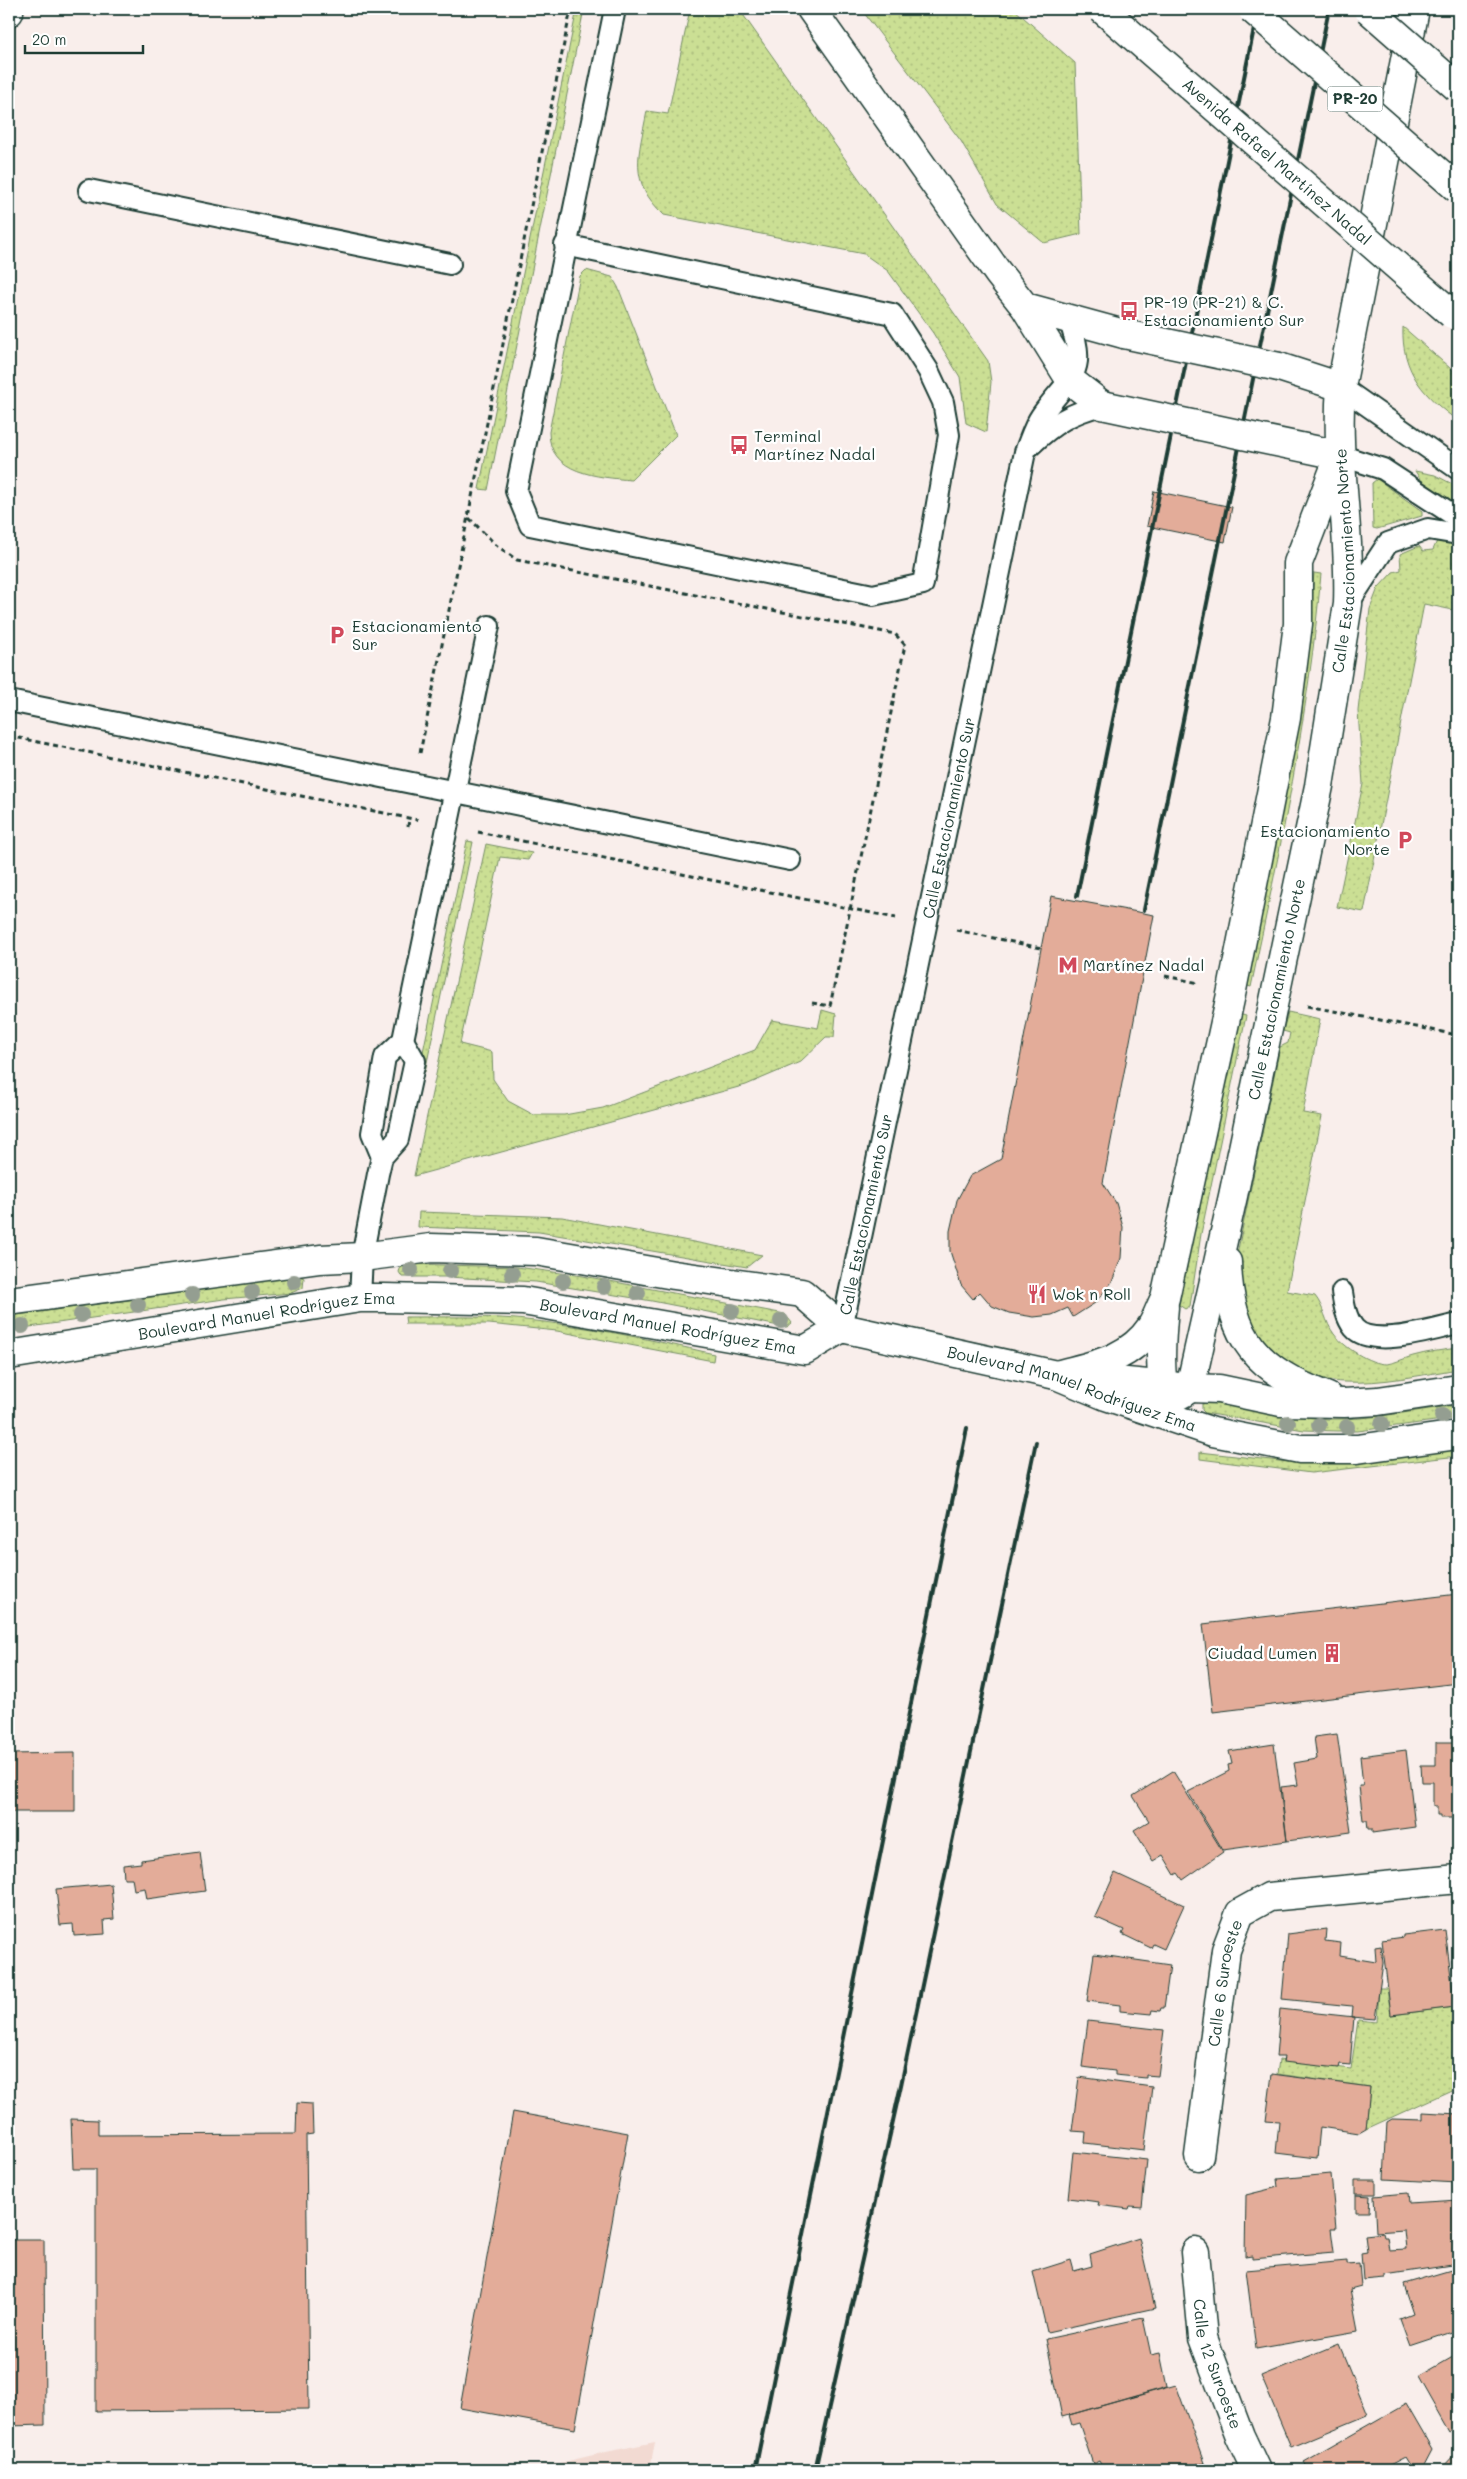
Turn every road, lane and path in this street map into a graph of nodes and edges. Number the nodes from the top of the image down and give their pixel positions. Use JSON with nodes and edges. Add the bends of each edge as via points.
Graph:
{"nodes":[{"id":1,"x":571,"y":9,"type":"edge"},
{"id":2,"x":615,"y":9,"type":"edge"},
{"id":3,"x":811,"y":9,"type":"edge"},
{"id":4,"x":1102,"y":9,"type":"edge"},
{"id":5,"x":1252,"y":9,"type":"edge"},
{"id":6,"x":1368,"y":9,"type":"edge"},
{"id":7,"x":1415,"y":9,"type":"edge"},
{"id":8,"x":1458,"y":88,"type":"edge"},
{"id":9,"x":1458,"y":189,"type":"edge"},
{"id":10,"x":89,"y":190,"type":"dead end"},
{"id":11,"x":565,"y":246,"type":"junction"},
{"id":12,"x":450,"y":264,"type":"dead end"},
{"id":13,"x":1025,"y":307,"type":"junction"},
{"id":14,"x":1452,"y":314,"type":"dead end"},
{"id":15,"x":1069,"y":320,"type":"junction"},
{"id":16,"x":1071,"y":381,"type":"junction"},
{"id":17,"x":1341,"y":386,"type":"junction"},
{"id":18,"x":1102,"y":405,"type":"junction"},
{"id":19,"x":1025,"y":452,"type":"junction"},
{"id":20,"x":1339,"y":456,"type":"junction"},
{"id":21,"x":1458,"y":469,"type":"edge"},
{"id":22,"x":469,"y":518,"type":"junction"},
{"id":23,"x":1458,"y":518,"type":"edge"},
{"id":24,"x":1458,"y":534,"type":"edge"},
{"id":25,"x":1348,"y":604,"type":"junction"},
{"id":26,"x":489,"y":626,"type":"dead end"},
{"id":27,"x":9,"y":700,"type":"edge"},
{"id":28,"x":9,"y":736,"type":"edge"},
{"id":29,"x":415,"y":784,"type":"junction"},
{"id":30,"x":454,"y":793,"type":"junction"},
{"id":31,"x":408,"y":818,"type":"junction"},
{"id":32,"x":448,"y":826,"type":"junction"},
{"id":33,"x":408,"y":828,"type":"dead end"},
{"id":34,"x":790,"y":860,"type":"dead end"},
{"id":35,"x":851,"y":909,"type":"junction"},
{"id":36,"x":926,"y":923,"type":"junction"},
{"id":37,"x":1041,"y":948,"type":"dead end"},
{"id":38,"x":1165,"y":976,"type":"dead end"},
{"id":39,"x":1232,"y":990,"type":"junction"},
{"id":40,"x":1275,"y":1000,"type":"junction"},
{"id":41,"x":812,"y":1003,"type":"dead end"},
{"id":42,"x":1458,"y":1035,"type":"edge"},
{"id":43,"x":403,"y":1040,"type":"junction"},
{"id":44,"x":382,"y":1158,"type":"junction"},
{"id":45,"x":1234,"y":1196,"type":"junction"},
{"id":46,"x":362,"y":1257,"type":"junction"},
{"id":47,"x":1342,"y":1292,"type":"dead end"},
{"id":48,"x":360,"y":1298,"type":"junction"},
{"id":49,"x":1165,"y":1298,"type":"junction"},
{"id":50,"x":9,"y":1300,"type":"edge"},
{"id":51,"x":1458,"y":1324,"type":"edge"},
{"id":52,"x":842,"y":1328,"type":"junction"},
{"id":53,"x":9,"y":1355,"type":"edge"},
{"id":54,"x":1056,"y":1375,"type":"junction"},
{"id":55,"x":1458,"y":1389,"type":"edge"},
{"id":56,"x":1174,"y":1391,"type":"junction"},
{"id":57,"x":1106,"y":1396,"type":"junction"},
{"id":58,"x":1344,"y":1403,"type":"junction"},
{"id":59,"x":1213,"y":1432,"type":"junction"},
{"id":60,"x":1458,"y":1435,"type":"edge"},
{"id":61,"x":1458,"y":1879,"type":"edge"},
{"id":62,"x":1199,"y":2156,"type":"dead end"},
{"id":63,"x":1195,"y":2252,"type":"dead end"},
{"id":64,"x":1256,"y":2470,"type":"edge"}],
"edges":[{"from":1,"to":22,"type":"path"},
{"from":2,"to":11,"type":"lane"},
{"from":3,"to":13,"type":"main road"},
{"from":4,"to":14,"type":"main road","name":"Avenida Rafael Martínez Nadal","bridge":true},
{"from":5,"to":9,"type":"main road","number":"PR-20","bridge":true},
{"from":6,"to":8,"type":"main road","bridge":true},
{"from":7,"to":17,"type":"main road"},
{"from":10,"to":12,"type":"lane"},
{"from":11,"to":11,"type":"lane","via":[[516,491],[530,526],[874,595],[923,584],[949,435],[943,402],[928,370],[892,314]]},
{"from":13,"to":15,"type":"main road"},
{"from":13,"to":16,"type":"main road"},
{"from":15,"to":16,"type":"lane","name":"Calle Estacionamiento Sur","via":[[1078,359]]},
{"from":15,"to":17,"type":"main road","bridge":true,"via":[[1279,367]]},
{"from":16,"to":18,"type":"main road"},
{"from":16,"to":19,"type":"lane","name":"Calle Estacionamiento Sur","via":[[1040,417]]},
{"from":17,"to":20,"type":"main road"},
{"from":17,"to":21,"type":"lane"},
{"from":18,"to":19,"type":"lane","via":[[1080,411],[1053,425]]},
{"from":18,"to":20,"type":"main road","bridge":true},
{"from":19,"to":36,"type":"lane","name":"Calle Estacionamiento Sur"},
{"from":20,"to":23,"type":"lane","via":[[1383,469]]},
{"from":20,"to":25,"type":"main road","name":"Calle Estacionamiento Norte","via":[[1349,573]]},
{"from":20,"to":39,"type":"main road","name":"Calle Estacionamiento Norte","via":[[1298,564],[1298,624],[1286,718]]},
{"from":22,"to":29,"type":"path"},
{"from":22,"to":35,"type":"path","via":[[496,545],[517,560],[900,637],[905,645]]},
{"from":24,"to":25,"type":"lane","via":[[1428,529],[1388,543]]},
{"from":25,"to":40,"type":"main road","name":"Calle Estacionamiento Norte","via":[[1319,786]]},
{"from":26,"to":30,"type":"lane"},
{"from":27,"to":29,"type":"lane"},
{"from":28,"to":31,"type":"path"},
{"from":29,"to":30,"type":"lane"},
{"from":29,"to":31,"type":"path"},
{"from":30,"to":32,"type":"lane"},
{"from":30,"to":34,"type":"lane"},
{"from":31,"to":32,"type":"path"},
{"from":31,"to":33,"type":"path"},
{"from":32,"to":35,"type":"path"},
{"from":32,"to":43,"type":"lane"},
{"from":35,"to":36,"type":"path"},
{"from":35,"to":41,"type":"path","via":[[830,1006]]},
{"from":36,"to":37,"type":"path"},
{"from":36,"to":52,"type":"lane","name":"Calle Estacionamiento Sur"},
{"from":38,"to":39,"type":"path"},
{"from":39,"to":49,"type":"main road","name":"Calle Estacionamiento Norte"},
{"from":40,"to":42,"type":"path"},
{"from":40,"to":45,"type":"main road","name":"Calle Estacionamiento Norte"},
{"from":43,"to":44,"type":"lane","via":[[415,1061],[398,1138]]},
{"from":43,"to":44,"type":"lane","via":[[385,1057],[372,1132]]},
{"from":44,"to":46,"type":"lane"},
{"from":45,"to":56,"type":"main road","name":"Calle Estacionamiento Norte"},
{"from":45,"to":58,"type":"main road","via":[[1227,1260],[1228,1292],[1239,1330],[1254,1353],[1277,1373],[1297,1385]]},
{"from":46,"to":48,"type":"lane"},
{"from":46,"to":50,"type":"main road","via":[[320,1259]]},
{"from":46,"to":52,"type":"main road","via":[[431,1248],[554,1254],[802,1293]]},
{"from":47,"to":51,"type":"lane","via":[[1346,1314],[1355,1330],[1376,1338],[1396,1338]]},
{"from":48,"to":52,"type":"main road","name":"Boulevard Manuel Rodríguez Ema","via":[[523,1301],[805,1350]]},
{"from":48,"to":53,"type":"main road","name":"Boulevard Manuel Rodríguez Ema"},
{"from":49,"to":54,"type":"main road","name":"Calle Estacionamiento Norte","via":[[1151,1327],[1114,1360]]},
{"from":49,"to":56,"type":"main road","via":[[1161,1345]]},
{"from":52,"to":54,"type":"main road","name":"Boulevard Manuel Rodríguez Ema"},
{"from":54,"to":56,"type":"main road"},
{"from":54,"to":57,"type":"main road","name":"Boulevard Manuel Rodríguez Ema"},
{"from":55,"to":58,"type":"main road"},
{"from":56,"to":57,"type":"main road"},
{"from":56,"to":58,"type":"main road","via":[[1219,1389],[1281,1402]]},
{"from":56,"to":59,"type":"main road"},
{"from":57,"to":59,"type":"main road","name":"Boulevard Manuel Rodríguez Ema"},
{"from":59,"to":60,"type":"main road","name":"Boulevard Manuel Rodríguez Ema","via":[[1300,1449],[1357,1449]]},
{"from":61,"to":62,"type":"main road","name":"Calle 6 Suroeste","via":[[1269,1897],[1240,1913],[1226,1950]]},
{"from":63,"to":64,"type":"main road","name":"Calle 12 Suroeste","via":[[1204,2338]]}]}
